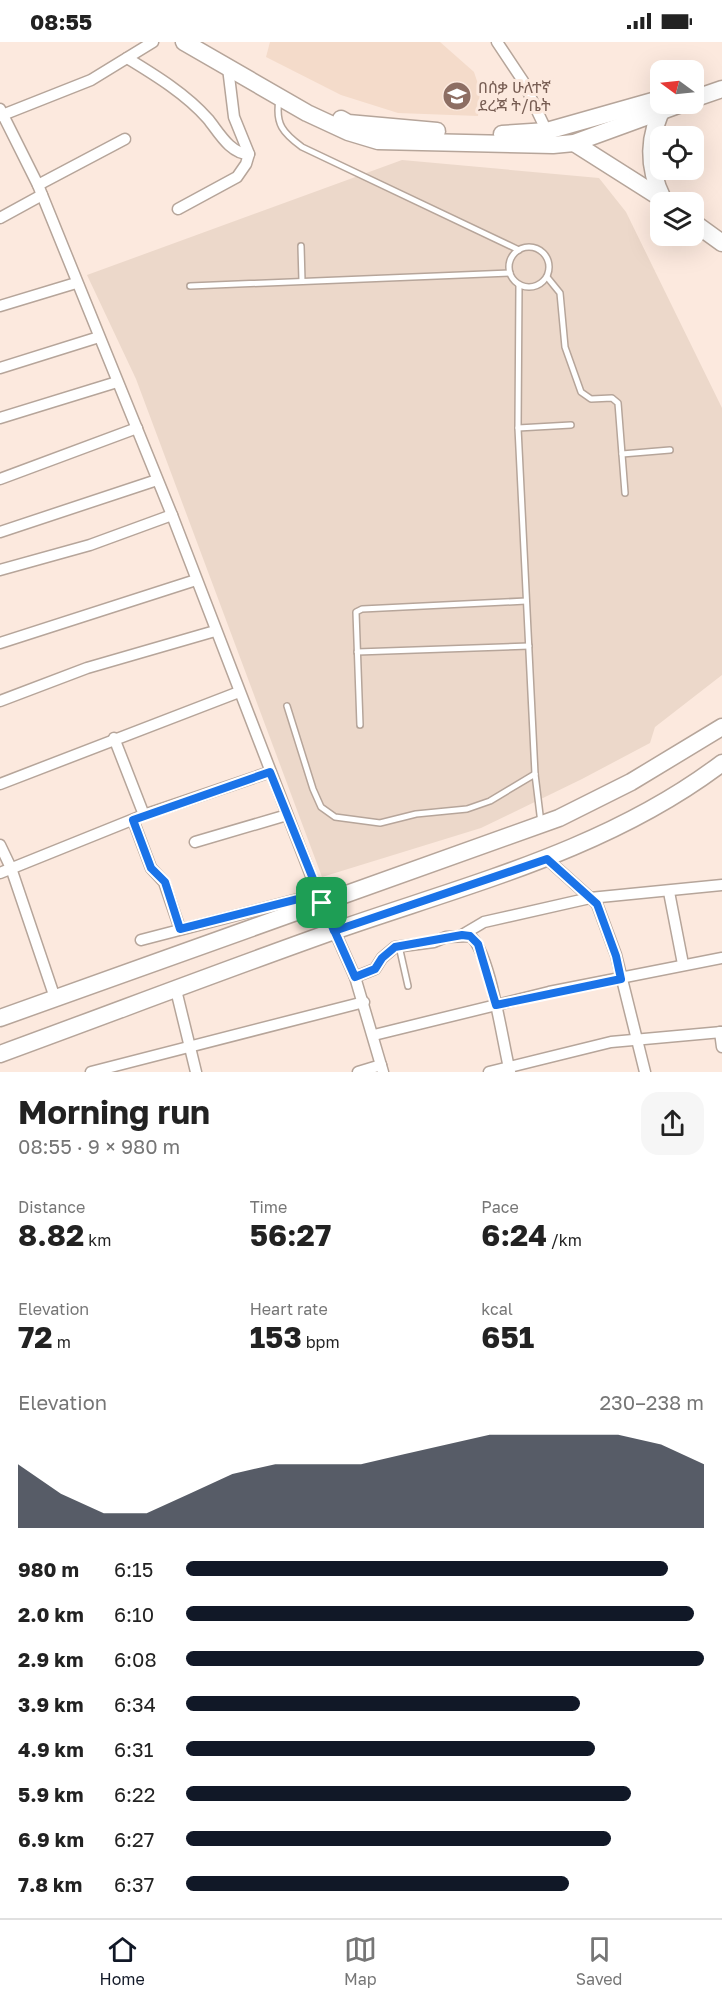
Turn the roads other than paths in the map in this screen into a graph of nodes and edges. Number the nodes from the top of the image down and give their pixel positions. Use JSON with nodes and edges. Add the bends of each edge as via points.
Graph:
{"nodes":[{"id":1,"x":153,"y":42,"type":"edge"},
{"id":2,"x":184,"y":42,"type":"edge"},
{"id":3,"x":202,"y":42,"type":"edge"},
{"id":4,"x":497,"y":42,"type":"edge"},
{"id":5,"x":127,"y":58,"type":"junction"},
{"id":6,"x":228,"y":68,"type":"junction"},
{"id":7,"x":722,"y":78,"type":"edge"},
{"id":8,"x":704,"y":84,"type":"edge"},
{"id":9,"x":722,"y":89,"type":"edge"},
{"id":10,"x":704,"y":95,"type":"edge"},
{"id":11,"x":280,"y":98,"type":"junction"},
{"id":12,"x":650,"y":108,"type":"edge"},
{"id":13,"x":650,"y":110,"type":"edge"},
{"id":14,"x":1,"y":113,"type":"edge"},
{"id":15,"x":660,"y":114,"type":"edge"},
{"id":16,"x":550,"y":138,"type":"junction"},
{"id":17,"x":125,"y":139,"type":"dead end"},
{"id":18,"x":574,"y":142,"type":"junction"},
{"id":19,"x":249,"y":154,"type":"junction"},
{"id":20,"x":40,"y":190,"type":"junction"},
{"id":21,"x":651,"y":192,"type":"edge"},
{"id":22,"x":660,"y":192,"type":"edge"},
{"id":23,"x":178,"y":209,"type":"dead end"},
{"id":24,"x":0,"y":218,"type":"edge"},
{"id":25,"x":704,"y":230,"type":"edge"},
{"id":26,"x":722,"y":243,"type":"edge"},
{"id":27,"x":301,"y":246,"type":"dead end"},
{"id":28,"x":519,"y":250,"type":"junction"},
{"id":29,"x":510,"y":273,"type":"junction"},
{"id":30,"x":547,"y":277,"type":"junction"},
{"id":31,"x":302,"y":281,"type":"junction"},
{"id":32,"x":76,"y":283,"type":"junction"},
{"id":33,"x":519,"y":285,"type":"junction"},
{"id":34,"x":190,"y":286,"type":"dead end"},
{"id":35,"x":0,"y":306,"type":"edge"},
{"id":36,"x":99,"y":337,"type":"junction"},
{"id":37,"x":0,"y":368,"type":"edge"},
{"id":38,"x":117,"y":382,"type":"junction"},
{"id":39,"x":0,"y":418,"type":"edge"},
{"id":40,"x":571,"y":425,"type":"dead end"},
{"id":41,"x":137,"y":428,"type":"junction"},
{"id":42,"x":518,"y":428,"type":"junction"},
{"id":43,"x":670,"y":450,"type":"dead end"},
{"id":44,"x":622,"y":454,"type":"junction"},
{"id":45,"x":0,"y":478,"type":"edge"},
{"id":46,"x":158,"y":480,"type":"junction"},
{"id":47,"x":625,"y":493,"type":"dead end"},
{"id":48,"x":172,"y":515,"type":"junction"},
{"id":49,"x":0,"y":532,"type":"edge"},
{"id":50,"x":0,"y":570,"type":"edge"},
{"id":51,"x":196,"y":580,"type":"junction"},
{"id":52,"x":526,"y":601,"type":"junction"},
{"id":53,"x":215,"y":631,"type":"junction"},
{"id":54,"x":0,"y":643,"type":"edge"},
{"id":55,"x":529,"y":646,"type":"junction"},
{"id":56,"x":357,"y":652,"type":"junction"},
{"id":57,"x":238,"y":692,"type":"junction"},
{"id":58,"x":0,"y":701,"type":"edge"},
{"id":59,"x":287,"y":706,"type":"dead end"},
{"id":60,"x":360,"y":725,"type":"dead end"},
{"id":61,"x":722,"y":727,"type":"edge"},
{"id":62,"x":114,"y":738,"type":"junction"},
{"id":63,"x":722,"y":763,"type":"edge"},
{"id":64,"x":270,"y":772,"type":"junction"},
{"id":65,"x":534,"y":774,"type":"junction"},
{"id":66,"x":0,"y":784,"type":"edge"},
{"id":67,"x":144,"y":815,"type":"junction"},
{"id":68,"x":287,"y":815,"type":"junction"},
{"id":69,"x":133,"y":820,"type":"junction"},
{"id":70,"x":542,"y":825,"type":"junction"},
{"id":71,"x":195,"y":842,"type":"dead end"},
{"id":72,"x":0,"y":845,"type":"edge"},
{"id":73,"x":547,"y":859,"type":"junction"},
{"id":74,"x":5,"y":870,"type":"edge"},
{"id":75,"x":722,"y":885,"type":"edge"},
{"id":76,"x":669,"y":892,"type":"junction"},
{"id":77,"x":590,"y":898,"type":"junction"},
{"id":78,"x":320,"y":899,"type":"junction"},
{"id":79,"x":180,"y":929,"type":"junction"},
{"id":80,"x":334,"y":931,"type":"junction"},
{"id":81,"x":462,"y":935,"type":"junction"},
{"id":82,"x":141,"y":940,"type":"dead end"},
{"id":83,"x":399,"y":946,"type":"junction"},
{"id":84,"x":722,"y":958,"type":"edge"},
{"id":85,"x":683,"y":964,"type":"junction"},
{"id":86,"x":355,"y":977,"type":"junction"},
{"id":87,"x":621,"y":979,"type":"junction"},
{"id":88,"x":408,"y":986,"type":"dead end"},
{"id":89,"x":176,"y":990,"type":"junction"},
{"id":90,"x":55,"y":998,"type":"junction"},
{"id":91,"x":364,"y":1002,"type":"junction"},
{"id":92,"x":496,"y":1005,"type":"junction"},
{"id":93,"x":0,"y":1018,"type":"edge"},
{"id":94,"x":721,"y":1032,"type":"edge"},
{"id":95,"x":374,"y":1035,"type":"junction"},
{"id":96,"x":638,"y":1040,"type":"junction"},
{"id":97,"x":191,"y":1047,"type":"junction"},
{"id":98,"x":722,"y":1047,"type":"edge"},
{"id":99,"x":0,"y":1054,"type":"edge"},
{"id":100,"x":382,"y":1069,"type":"edge"},
{"id":101,"x":509,"y":1070,"type":"edge"},
{"id":102,"x":91,"y":1072,"type":"edge"},
{"id":103,"x":196,"y":1072,"type":"edge"},
{"id":104,"x":358,"y":1072,"type":"edge"},
{"id":105,"x":489,"y":1072,"type":"edge"},
{"id":106,"x":645,"y":1072,"type":"edge"}],
"edges":[{"from":1,"to":5,"type":"street"},
{"from":2,"to":6,"type":"main road"},
{"from":3,"to":16,"type":"main road","via":[[281,91],[348,123]]},
{"from":4,"to":16,"type":"street","via":[[523,81]]},
{"from":5,"to":14,"type":"street","via":[[91,80]]},
{"from":5,"to":19,"type":"street","via":[[200,111],[229,144]]},
{"from":6,"to":11,"type":"main road"},
{"from":6,"to":19,"type":"street","via":[[234,117]]},
{"from":7,"to":8,"type":"main road"},
{"from":9,"to":10,"type":"main road"},
{"from":11,"to":16,"type":"main road","via":[[348,132],[378,141]]},
{"from":11,"to":28,"type":"lane","via":[[279,124],[302,147]]},
{"from":12,"to":16,"type":"main road"},
{"from":13,"to":18,"type":"main road"},
{"from":14,"to":20,"type":"street"},
{"from":15,"to":22,"type":"main road","via":[[650,151]]},
{"from":16,"to":18,"type":"main road"},
{"from":17,"to":20,"type":"street"},
{"from":18,"to":21,"type":"main road"},
{"from":19,"to":23,"type":"street","via":[[244,171],[237,177]]},
{"from":20,"to":24,"type":"street"},
{"from":20,"to":32,"type":"street"},
{"from":25,"to":26,"type":"main road"},
{"from":27,"to":31,"type":"lane"},
{"from":28,"to":29,"type":"lane","via":[[512,257]]},
{"from":28,"to":30,"type":"lane","via":[[535,248],[544,253],[550,267]]},
{"from":29,"to":31,"type":"lane"},
{"from":29,"to":33,"type":"lane"},
{"from":30,"to":33,"type":"lane","via":[[535,287]]},
{"from":30,"to":44,"type":"lane","via":[[561,293],[565,347],[581,392],[591,399],[612,398],[618,403]]},
{"from":31,"to":34,"type":"lane"},
{"from":32,"to":35,"type":"street"},
{"from":32,"to":36,"type":"street"},
{"from":33,"to":42,"type":"lane"},
{"from":36,"to":37,"type":"street"},
{"from":36,"to":38,"type":"street"},
{"from":38,"to":39,"type":"street"},
{"from":38,"to":41,"type":"street"},
{"from":40,"to":42,"type":"lane"},
{"from":41,"to":45,"type":"street"},
{"from":41,"to":46,"type":"street"},
{"from":42,"to":52,"type":"lane"},
{"from":43,"to":44,"type":"lane"},
{"from":44,"to":47,"type":"lane"},
{"from":46,"to":48,"type":"street"},
{"from":46,"to":49,"type":"street"},
{"from":48,"to":50,"type":"street","via":[[90,545]]},
{"from":48,"to":51,"type":"street"},
{"from":51,"to":53,"type":"street"},
{"from":51,"to":54,"type":"street"},
{"from":52,"to":55,"type":"lane"},
{"from":52,"to":56,"type":"lane","via":[[362,609],[356,612],[355,619]]},
{"from":53,"to":57,"type":"street"},
{"from":53,"to":58,"type":"street","via":[[97,665]]},
{"from":55,"to":56,"type":"lane"},
{"from":55,"to":65,"type":"lane"},
{"from":56,"to":60,"type":"lane"},
{"from":57,"to":62,"type":"street"},
{"from":57,"to":64,"type":"street"},
{"from":59,"to":65,"type":"lane","via":[[313,789],[321,807],[335,817],[380,823],[416,814],[467,809],[490,801]]},
{"from":61,"to":70,"type":"main road","via":[[631,782]]},
{"from":62,"to":66,"type":"street"},
{"from":62,"to":67,"type":"street"},
{"from":63,"to":73,"type":"main road","via":[[653,808]]},
{"from":64,"to":67,"type":"street"},
{"from":64,"to":68,"type":"street"},
{"from":65,"to":70,"type":"lane"},
{"from":67,"to":69,"type":"street"},
{"from":68,"to":71,"type":"street"},
{"from":68,"to":78,"type":"street"},
{"from":69,"to":74,"type":"street"},
{"from":69,"to":79,"type":"street","via":[[151,868],[165,882]]},
{"from":70,"to":78,"type":"main road"},
{"from":72,"to":74,"type":"street"},
{"from":73,"to":77,"type":"street"},
{"from":73,"to":80,"type":"main road"},
{"from":74,"to":90,"type":"street"},
{"from":75,"to":76,"type":"street"},
{"from":76,"to":77,"type":"street"},
{"from":76,"to":85,"type":"street"},
{"from":77,"to":81,"type":"street","via":[[484,922]]},
{"from":77,"to":87,"type":"street","via":[[601,911]]},
{"from":78,"to":79,"type":"street"},
{"from":78,"to":80,"type":"street"},
{"from":78,"to":90,"type":"main road"},
{"from":79,"to":82,"type":"street"},
{"from":80,"to":86,"type":"street"},
{"from":80,"to":89,"type":"main road"},
{"from":81,"to":83,"type":"street"},
{"from":81,"to":92,"type":"street","via":[[470,936],[478,944]]},
{"from":83,"to":86,"type":"street","via":[[389,951],[375,969]]},
{"from":83,"to":88,"type":"lane"},
{"from":84,"to":85,"type":"street"},
{"from":85,"to":87,"type":"street"},
{"from":86,"to":91,"type":"street"},
{"from":87,"to":92,"type":"street"},
{"from":87,"to":96,"type":"street"},
{"from":89,"to":97,"type":"street"},
{"from":89,"to":99,"type":"main road"},
{"from":90,"to":93,"type":"main road"},
{"from":91,"to":95,"type":"street"},
{"from":91,"to":97,"type":"street"},
{"from":92,"to":95,"type":"street"},
{"from":92,"to":101,"type":"street"},
{"from":94,"to":96,"type":"street"},
{"from":94,"to":98,"type":"street"},
{"from":95,"to":100,"type":"street"},
{"from":96,"to":101,"type":"street","via":[[584,1047]]},
{"from":96,"to":106,"type":"street"},
{"from":97,"to":102,"type":"street"},
{"from":97,"to":103,"type":"street"},
{"from":100,"to":104,"type":"street"},
{"from":101,"to":105,"type":"street"}]}
